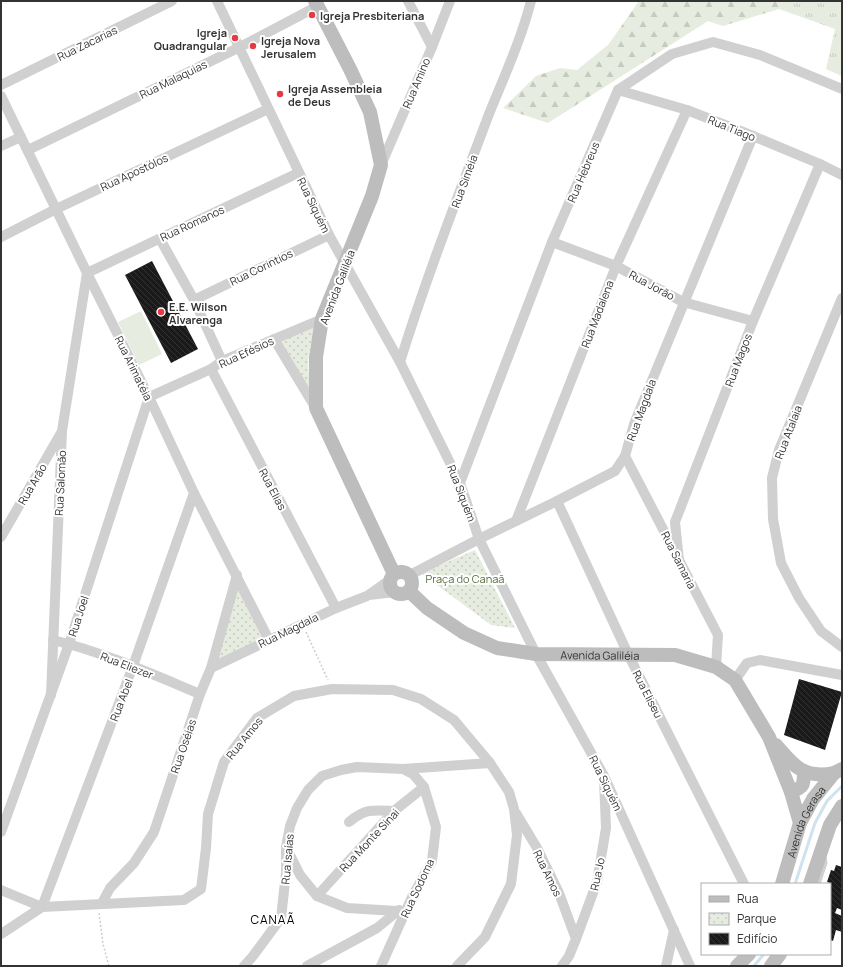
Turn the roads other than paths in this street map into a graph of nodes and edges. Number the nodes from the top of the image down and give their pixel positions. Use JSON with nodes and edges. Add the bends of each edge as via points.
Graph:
{"nodes":[{"id":1,"x":172,"y":1,"type":"edge"},
{"id":2,"x":217,"y":1,"type":"edge"},
{"id":3,"x":408,"y":1,"type":"edge"},
{"id":4,"x":450,"y":1,"type":"edge"},
{"id":5,"x":531,"y":1,"type":"edge"},
{"id":6,"x":317,"y":4,"type":"edge"},
{"id":7,"x":240,"y":47,"type":"junction"},
{"id":8,"x":432,"y":47,"type":"junction"},
{"id":9,"x":1,"y":85,"type":"edge"},
{"id":10,"x":842,"y":89,"type":"edge"},
{"id":11,"x":618,"y":90,"type":"junction"},
{"id":12,"x":1,"y":96,"type":"edge"},
{"id":13,"x":268,"y":109,"type":"junction"},
{"id":14,"x":687,"y":110,"type":"junction"},
{"id":15,"x":753,"y":136,"type":"junction"},
{"id":16,"x":21,"y":137,"type":"junction"},
{"id":17,"x":1,"y":146,"type":"edge"},
{"id":18,"x":28,"y":150,"type":"junction"},
{"id":19,"x":820,"y":164,"type":"junction"},
{"id":20,"x":381,"y":165,"type":"junction"},
{"id":21,"x":298,"y":173,"type":"junction"},
{"id":22,"x":842,"y":175,"type":"edge"},
{"id":23,"x":56,"y":209,"type":"junction"},
{"id":24,"x":329,"y":235,"type":"junction"},
{"id":25,"x":1,"y":237,"type":"edge"},
{"id":26,"x":160,"y":239,"type":"junction"},
{"id":27,"x":552,"y":242,"type":"junction"},
{"id":28,"x":344,"y":265,"type":"junction"},
{"id":29,"x":616,"y":266,"type":"junction"},
{"id":30,"x":87,"y":273,"type":"junction"},
{"id":31,"x":842,"y":298,"type":"edge"},
{"id":32,"x":194,"y":300,"type":"junction"},
{"id":33,"x":684,"y":302,"type":"junction"},
{"id":34,"x":322,"y":319,"type":"junction"},
{"id":35,"x":753,"y":321,"type":"junction"},
{"id":36,"x":274,"y":339,"type":"junction"},
{"id":37,"x":222,"y":361,"type":"junction"},
{"id":38,"x":400,"y":362,"type":"junction"},
{"id":39,"x":211,"y":370,"type":"junction"},
{"id":40,"x":149,"y":397,"type":"junction"},
{"id":41,"x":316,"y":408,"type":"junction"},
{"id":42,"x":62,"y":431,"type":"junction"},
{"id":43,"x":625,"y":456,"type":"junction"},
{"id":44,"x":460,"y":483,"type":"junction"},
{"id":45,"x":194,"y":493,"type":"junction"},
{"id":46,"x":557,"y":502,"type":"junction"},
{"id":47,"x":516,"y":521,"type":"junction"},
{"id":48,"x":1,"y":537,"type":"edge"},
{"id":49,"x":478,"y":539,"type":"junction"},
{"id":50,"x":679,"y":561,"type":"junction"},
{"id":51,"x":237,"y":575,"type":"junction"},
{"id":52,"x":410,"y":575,"type":"joint"},
{"id":53,"x":397,"y":584,"type":"junction"},
{"id":54,"x":336,"y":608,"type":"junction"},
{"id":55,"x":52,"y":640,"type":"junction"},
{"id":56,"x":269,"y":640,"type":"junction"},
{"id":57,"x":69,"y":644,"type":"junction"},
{"id":58,"x":842,"y":647,"type":"edge"},
{"id":59,"x":536,"y":654,"type":"junction"},
{"id":60,"x":628,"y":654,"type":"junction"},
{"id":61,"x":133,"y":666,"type":"junction"},
{"id":62,"x":716,"y":667,"type":"junction"},
{"id":63,"x":211,"y":668,"type":"junction"},
{"id":64,"x":842,"y":675,"type":"edge"},
{"id":65,"x":736,"y":680,"type":"junction"},
{"id":66,"x":51,"y":694,"type":"junction"},
{"id":67,"x":200,"y":694,"type":"junction"},
{"id":68,"x":769,"y":737,"type":"junction"},
{"id":69,"x":490,"y":763,"type":"junction"},
{"id":70,"x":403,"y":769,"type":"junction"},
{"id":71,"x":804,"y":771,"type":"junction"},
{"id":72,"x":838,"y":771,"type":"edge"},
{"id":73,"x":604,"y":776,"type":"junction"},
{"id":74,"x":424,"y":787,"type":"junction"},
{"id":75,"x":791,"y":792,"type":"junction"},
{"id":76,"x":842,"y":806,"type":"edge"},
{"id":77,"x":514,"y":809,"type":"junction"},
{"id":78,"x":394,"y":811,"type":"junction"},
{"id":79,"x":349,"y":822,"type":"dead end"},
{"id":80,"x":800,"y":823,"type":"junction"},
{"id":81,"x":1,"y":832,"type":"edge"},
{"id":82,"x":286,"y":847,"type":"junction"},
{"id":83,"x":823,"y":847,"type":"junction"},
{"id":84,"x":743,"y":883,"type":"edge"},
{"id":85,"x":782,"y":883,"type":"edge"},
{"id":86,"x":810,"y":883,"type":"edge"},
{"id":87,"x":818,"y":883,"type":"edge"},
{"id":88,"x":1,"y":890,"type":"edge"},
{"id":89,"x":317,"y":896,"type":"junction"},
{"id":90,"x":412,"y":897,"type":"junction"},
{"id":91,"x":102,"y":903,"type":"junction"},
{"id":92,"x":42,"y":907,"type":"junction"},
{"id":93,"x":397,"y":911,"type":"junction"},
{"id":94,"x":674,"y":930,"type":"junction"},
{"id":95,"x":1,"y":934,"type":"edge"},
{"id":96,"x":576,"y":939,"type":"junction"},
{"id":97,"x":748,"y":955,"type":"edge"},
{"id":98,"x":779,"y":955,"type":"edge"},
{"id":99,"x":244,"y":966,"type":"edge"},
{"id":100,"x":307,"y":966,"type":"edge"},
{"id":101,"x":381,"y":966,"type":"edge"},
{"id":102,"x":457,"y":966,"type":"edge"},
{"id":103,"x":562,"y":966,"type":"edge"},
{"id":104,"x":666,"y":966,"type":"edge"},
{"id":105,"x":690,"y":966,"type":"edge"},
{"id":106,"x":737,"y":966,"type":"edge"},
{"id":107,"x":771,"y":966,"type":"edge"}],
"edges":[{"from":1,"to":9,"type":"street","name":"Rua Zacarias"},
{"from":2,"to":7,"type":"street","name":"Rua Siquém"},
{"from":3,"to":8,"type":"street"},
{"from":4,"to":8,"type":"street","name":"Rua Amino"},
{"from":5,"to":38,"type":"street","name":"Rua Siméia","via":[[517,46],[489,114]]},
{"from":6,"to":7,"type":"street","name":"Rua Malaquias"},
{"from":6,"to":20,"type":"main road","name":"Avenida Galiléia","via":[[370,112]]},
{"from":7,"to":13,"type":"street","name":"Rua Siquém"},
{"from":7,"to":18,"type":"street","name":"Rua Malaquias"},
{"from":8,"to":20,"type":"street","name":"Rua Amino"},
{"from":10,"to":11,"type":"street","via":[[760,55],[713,42],[672,54]]},
{"from":11,"to":14,"type":"street","name":"Rua Tiago"},
{"from":11,"to":27,"type":"street","name":"Rua Hebreus"},
{"from":12,"to":16,"type":"street","name":"Rua Arimatéia"},
{"from":13,"to":21,"type":"street","name":"Rua Siquém"},
{"from":13,"to":23,"type":"street","name":"Rua Apostólos"},
{"from":14,"to":15,"type":"street","name":"Rua Tiago"},
{"from":14,"to":29,"type":"street","name":"Rua Madalena"},
{"from":15,"to":19,"type":"street","name":"Rua Tiago"},
{"from":15,"to":33,"type":"street","name":"Rua Magdala"},
{"from":16,"to":17,"type":"street"},
{"from":16,"to":18,"type":"street","name":"Rua Arimatéia"},
{"from":18,"to":23,"type":"street","name":"Rua Arimatéia"},
{"from":19,"to":22,"type":"street","name":"Rua Tiago"},
{"from":19,"to":35,"type":"street","name":"Rua Magos"},
{"from":20,"to":28,"type":"main road","name":"Avenida Galiléia","via":[[372,196]]},
{"from":21,"to":24,"type":"street","name":"Rua Siquém"},
{"from":21,"to":26,"type":"street","name":"Rua Romanos"},
{"from":23,"to":25,"type":"street","name":"Rua Apostólos"},
{"from":23,"to":30,"type":"street","name":"Rua Arimatéia"},
{"from":24,"to":28,"type":"street","name":"Rua Siquém"},
{"from":24,"to":32,"type":"street","name":"Rua Corintios"},
{"from":26,"to":30,"type":"street","name":"Rua Romanos"},
{"from":26,"to":32,"type":"street"},
{"from":27,"to":29,"type":"street","name":"Rua Jorão"},
{"from":27,"to":44,"type":"street","name":"Rua Hebreus"},
{"from":28,"to":34,"type":"main road","name":"Avenida Galiléia"},
{"from":28,"to":38,"type":"street","name":"Rua Siquém"},
{"from":29,"to":33,"type":"street","name":"Rua Jorão"},
{"from":29,"to":47,"type":"street","name":"Rua Madalena"},
{"from":30,"to":40,"type":"street","name":"Rua Arimatéia"},
{"from":30,"to":42,"type":"street","name":"Rua Salomão"},
{"from":31,"to":58,"type":"street","name":"Rua Atalaia","via":[[779,450],[772,478],[773,519],[781,563],[799,598],[821,631]]},
{"from":32,"to":37,"type":"street"},
{"from":33,"to":35,"type":"street","name":"Rua Jorão"},
{"from":33,"to":43,"type":"street","name":"Rua Magdala","via":[[634,424]]},
{"from":34,"to":36,"type":"street","name":"Rua Efésios"},
{"from":34,"to":41,"type":"main road","name":"Avenida Galiléia","via":[[316,357]]},
{"from":35,"to":50,"type":"street","name":"Rua Magos","via":[[675,522]]},
{"from":36,"to":37,"type":"street","name":"Rua Efésios"},
{"from":36,"to":41,"type":"street"},
{"from":37,"to":39,"type":"street","name":"Rua Efésios"},
{"from":38,"to":44,"type":"street","name":"Rua Siquém"},
{"from":39,"to":40,"type":"street","name":"Rua Efésios"},
{"from":39,"to":54,"type":"street","name":"Rua Elias"},
{"from":40,"to":45,"type":"street","name":"Rua Arimatéia"},
{"from":40,"to":57,"type":"street","name":"Rua Joel"},
{"from":41,"to":53,"type":"main road","name":"Avenida Galiléia"},
{"from":42,"to":48,"type":"street","name":"Rua Arão"},
{"from":42,"to":55,"type":"street","name":"Rua Salomão"},
{"from":43,"to":46,"type":"street","name":"Rua Magdala","via":[[616,470]]},
{"from":43,"to":50,"type":"street","name":"Rua Samaria"},
{"from":44,"to":49,"type":"street","name":"Rua Siquém"},
{"from":45,"to":51,"type":"street","name":"Rua Arimatéia"},
{"from":45,"to":61,"type":"street","name":"Rua Abel"},
{"from":46,"to":47,"type":"street","name":"Rua Magdala"},
{"from":46,"to":60,"type":"street","name":"Rua Eliseu"},
{"from":47,"to":49,"type":"street","name":"Rua Magdala"},
{"from":49,"to":52,"type":"street","name":"Rua Magdala"},
{"from":49,"to":59,"type":"street","name":"Rua Siquém"},
{"from":50,"to":62,"type":"street","name":"Rua Samaria","via":[[718,636]]},
{"from":51,"to":56,"type":"street","name":"Rua Arimatéia"},
{"from":51,"to":63,"type":"street","name":"Rua Oséias"},
{"from":52,"to":53,"type":"main road","via":[[402,571]]},
{"from":53,"to":54,"type":"street","name":"Rua Magdala"},
{"from":53,"to":59,"type":"main road","name":"Avenida Galiléia","via":[[464,633],[497,648]]},
{"from":54,"to":56,"type":"street","name":"Rua Magdala"},
{"from":55,"to":57,"type":"street","name":"Rua Eliezer"},
{"from":55,"to":66,"type":"street","name":"Rua Salomão"},
{"from":56,"to":63,"type":"street","name":"Rua Magdala"},
{"from":57,"to":61,"type":"street","name":"Rua Eliezer"},
{"from":57,"to":66,"type":"street","name":"Rua Joel"},
{"from":59,"to":60,"type":"main road","name":"Avenida Galiléia"},
{"from":59,"to":73,"type":"street","name":"Rua Siquém"},
{"from":60,"to":62,"type":"main road","name":"Avenida Galiléia","via":[[675,655]]},
{"from":60,"to":84,"type":"street","name":"Rua Eliseu"},
{"from":61,"to":67,"type":"street","name":"Rua Eliezer"},
{"from":61,"to":92,"type":"street","name":"Rua Abel"},
{"from":62,"to":65,"type":"main road","name":"Avenida Galiléia"},
{"from":63,"to":67,"type":"street","name":"Rua Oséias"},
{"from":64,"to":65,"type":"street","via":[[760,660],[747,663]]},
{"from":65,"to":68,"type":"main road","name":"Avenida Galiléia"},
{"from":66,"to":81,"type":"street","name":"Rua Joel"},
{"from":67,"to":91,"type":"street","name":"Rua Oséias","via":[[154,832],[134,863],[110,888]]},
{"from":68,"to":71,"type":"main road","name":"Avenida Galiléia","via":[[792,764]]},
{"from":68,"to":75,"type":"main road","name":"Avenida Galiléia"},
{"from":69,"to":70,"type":"street","name":"Rua Isaías"},
{"from":69,"to":77,"type":"street","name":"Rua Amos","via":[[509,792]]},
{"from":69,"to":91,"type":"street","name":"Rua Amos","via":[[454,720],[421,699],[393,690],[332,689],[294,696],[257,718],[224,762],[208,814],[201,889],[184,900]]},
{"from":70,"to":74,"type":"street","name":"Rua Sodoma","via":[[413,774]]},
{"from":70,"to":82,"type":"street","name":"Rua Isaías","via":[[357,767],[322,776],[308,790],[297,808]]},
{"from":71,"to":72,"type":"main road","name":"Avenida Galiléia","via":[[820,775]]},
{"from":71,"to":75,"type":"main road","via":[[804,783]]},
{"from":72,"to":80,"type":"main road","name":"Avenida Gerasa","via":[[813,799]]},
{"from":73,"to":94,"type":"street","name":"Rua Siquém"},
{"from":73,"to":96,"type":"street","name":"Rua Jo","via":[[606,828],[597,882]]},
{"from":74,"to":78,"type":"street","name":"Rua Monte Sinai"},
{"from":74,"to":90,"type":"street","name":"Rua Sodoma","via":[[436,827],[432,862]]},
{"from":75,"to":80,"type":"main road","name":"Avenida Galiléia"},
{"from":76,"to":83,"type":"main road","name":"Avenida Gerasa","via":[[830,825]]},
{"from":77,"to":96,"type":"street","name":"Rua Amos","via":[[559,893]]},
{"from":77,"to":102,"type":"street","name":"Rua Amos","via":[[517,835],[511,884],[485,937]]},
{"from":78,"to":79,"type":"street","via":[[373,810],[359,814]]},
{"from":78,"to":89,"type":"street","name":"Rua Monte Sinai"},
{"from":80,"to":85,"type":"main road","name":"Avenida Gerasa"},
{"from":82,"to":89,"type":"street","via":[[300,876]]},
{"from":82,"to":99,"type":"street","name":"Rua Isaías","via":[[281,918]]},
{"from":83,"to":86,"type":"main road","name":"Avenida Gerasa"},
{"from":83,"to":87,"type":"lane","via":[[825,863]]},
{"from":88,"to":92,"type":"street","name":"Rua Amos"},
{"from":89,"to":93,"type":"street","via":[[347,908]]},
{"from":90,"to":93,"type":"street"},
{"from":90,"to":101,"type":"street","name":"Rua Sodoma"},
{"from":91,"to":92,"type":"street","name":"Rua Amos"},
{"from":92,"to":95,"type":"street"},
{"from":93,"to":100,"type":"street","via":[[377,928]]},
{"from":94,"to":104,"type":"street"},
{"from":94,"to":105,"type":"street","name":"Rua Siquém"},
{"from":96,"to":103,"type":"street","name":"Rua Jo"},
{"from":97,"to":106,"type":"main road"},
{"from":98,"to":107,"type":"main road"}]}
